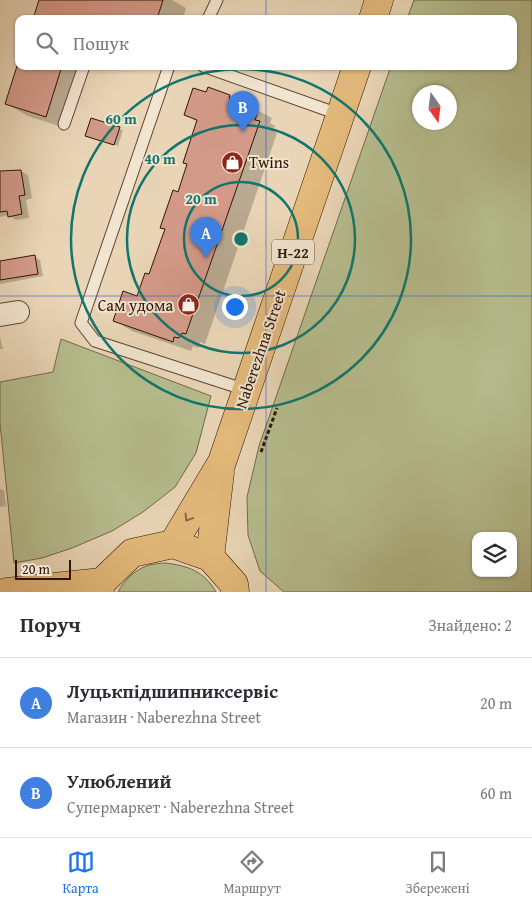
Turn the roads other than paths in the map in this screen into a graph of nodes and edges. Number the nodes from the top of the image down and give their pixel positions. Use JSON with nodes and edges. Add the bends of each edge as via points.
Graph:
{"nodes":[{"id":1,"x":217,"y":0,"type":"edge"},
{"id":2,"x":379,"y":0,"type":"edge"},
{"id":3,"x":210,"y":15,"type":"edge"},
{"id":4,"x":374,"y":15,"type":"edge"},
{"id":5,"x":83,"y":70,"type":"edge"},
{"id":6,"x":168,"y":70,"type":"edge"},
{"id":7,"x":214,"y":70,"type":"edge"},
{"id":8,"x":356,"y":70,"type":"edge"},
{"id":9,"x":340,"y":115,"type":"junction"},
{"id":10,"x":64,"y":124,"type":"dead end"},
{"id":11,"x":246,"y":390,"type":"junction"},
{"id":12,"x":222,"y":462,"type":"junction"},
{"id":13,"x":172,"y":544,"type":"junction"},
{"id":14,"x":210,"y":557,"type":"junction"},
{"id":15,"x":101,"y":587,"type":"edge"},
{"id":16,"x":7,"y":592,"type":"edge"},
{"id":17,"x":236,"y":592,"type":"edge"}],
"edges":[{"from":1,"to":3,"type":"lane"},
{"from":2,"to":4,"type":"main road"},
{"from":5,"to":10,"type":"lane"},
{"from":6,"to":11,"type":"lane","via":[[81,323],[95,341]]},
{"from":7,"to":9,"type":"lane"},
{"from":8,"to":9,"type":"main road","name":"Naberezhna Street","number":"Н-22"},
{"from":9,"to":11,"type":"main road","name":"Naberezhna Street","number":"Н-22"},
{"from":11,"to":12,"type":"main road","name":"Naberezhna Street","number":"Н-22"},
{"from":12,"to":13,"type":"main road","name":"Naberezhna Street","number":"Н-22","one_way":true},
{"from":12,"to":14,"type":"main road","name":"Naberezhna Street","number":"Н-22"},
{"from":13,"to":14,"type":"main road"},
{"from":13,"to":15,"type":"main road","via":[[132,553]]},
{"from":14,"to":17,"type":"main road","via":[[234,584]]},
{"from":15,"to":16,"type":"main road"}]}
